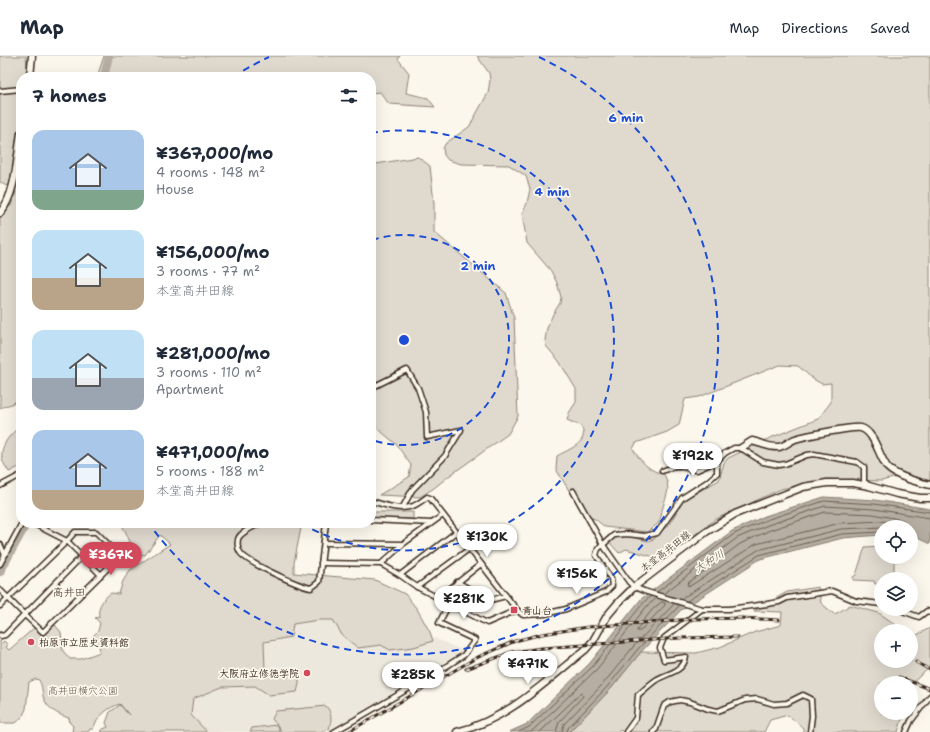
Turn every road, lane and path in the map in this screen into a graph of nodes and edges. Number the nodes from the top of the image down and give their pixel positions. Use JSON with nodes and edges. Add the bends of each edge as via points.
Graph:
{"nodes":[{"id":1,"x":32,"y":56,"type":"edge"},
{"id":2,"x":30,"y":72,"type":"edge"},
{"id":3,"x":16,"y":89,"type":"edge"},
{"id":4,"x":0,"y":91,"type":"edge"},
{"id":5,"x":16,"y":164,"type":"edge"},
{"id":6,"x":0,"y":213,"type":"edge"},
{"id":7,"x":376,"y":386,"type":"edge"},
{"id":8,"x":740,"y":448,"type":"junction"},
{"id":9,"x":717,"y":461,"type":"junction"},
{"id":10,"x":662,"y":471,"type":"dead end"},
{"id":11,"x":16,"y":478,"type":"edge"},
{"id":12,"x":930,"y":485,"type":"edge"},
{"id":13,"x":0,"y":486,"type":"edge"},
{"id":14,"x":869,"y":486,"type":"junction"},
{"id":15,"x":573,"y":492,"type":"dead end"},
{"id":16,"x":930,"y":498,"type":"edge"},
{"id":17,"x":376,"y":503,"type":"edge"},
{"id":18,"x":403,"y":507,"type":"junction"},
{"id":19,"x":443,"y":515,"type":"junction"},
{"id":20,"x":376,"y":520,"type":"edge"},
{"id":21,"x":432,"y":522,"type":"junction"},
{"id":22,"x":19,"y":528,"type":"edge"},
{"id":23,"x":42,"y":528,"type":"edge"},
{"id":24,"x":252,"y":528,"type":"edge"},
{"id":25,"x":326,"y":528,"type":"edge"},
{"id":26,"x":456,"y":532,"type":"junction"},
{"id":27,"x":67,"y":541,"type":"junction"},
{"id":28,"x":324,"y":543,"type":"junction"},
{"id":29,"x":0,"y":544,"type":"edge"},
{"id":30,"x":403,"y":544,"type":"junction"},
{"id":31,"x":603,"y":545,"type":"junction"},
{"id":32,"x":469,"y":549,"type":"junction"},
{"id":33,"x":5,"y":555,"type":"junction"},
{"id":34,"x":82,"y":556,"type":"junction"},
{"id":35,"x":322,"y":563,"type":"junction"},
{"id":36,"x":0,"y":564,"type":"edge"},
{"id":37,"x":381,"y":564,"type":"junction"},
{"id":38,"x":481,"y":564,"type":"junction"},
{"id":39,"x":101,"y":575,"type":"junction"},
{"id":40,"x":400,"y":575,"type":"junction"},
{"id":41,"x":457,"y":582,"type":"junction"},
{"id":42,"x":417,"y":587,"type":"junction"},
{"id":43,"x":634,"y":587,"type":"junction"},
{"id":44,"x":0,"y":590,"type":"edge"},
{"id":45,"x":506,"y":596,"type":"junction"},
{"id":46,"x":8,"y":598,"type":"junction"},
{"id":47,"x":438,"y":598,"type":"junction"},
{"id":48,"x":874,"y":603,"type":"edge"},
{"id":49,"x":449,"y":604,"type":"junction"},
{"id":50,"x":0,"y":606,"type":"edge"},
{"id":51,"x":700,"y":609,"type":"junction"},
{"id":52,"x":517,"y":610,"type":"junction"},
{"id":53,"x":930,"y":612,"type":"edge"},
{"id":54,"x":25,"y":615,"type":"junction"},
{"id":55,"x":916,"y":616,"type":"edge"},
{"id":56,"x":0,"y":635,"type":"edge"},
{"id":57,"x":930,"y":696,"type":"edge"},
{"id":58,"x":334,"y":732,"type":"edge"},
{"id":59,"x":457,"y":732,"type":"edge"},
{"id":60,"x":626,"y":732,"type":"edge"},
{"id":61,"x":653,"y":732,"type":"edge"},
{"id":62,"x":810,"y":732,"type":"edge"},
{"id":63,"x":906,"y":732,"type":"edge"}],
"edges":[{"from":1,"to":2,"type":"main road"},
{"from":3,"to":4,"type":"street"},
{"from":5,"to":6,"type":"main road","via":[[12,189]]},
{"from":7,"to":18,"type":"street","via":[[407,370],[418,388],[426,412],[427,437],[461,430],[445,456],[412,490]]},
{"from":8,"to":9,"type":"street","via":[[734,448]]},
{"from":8,"to":12,"type":"main road","via":[[752,441],[780,447],[795,439],[858,427],[868,432],[885,463],[893,472]]},
{"from":8,"to":14,"type":"street","via":[[763,462],[779,465],[814,454],[857,462],[864,467],[864,481]]},
{"from":9,"to":10,"type":"street","via":[[698,470],[675,466]]},
{"from":9,"to":31,"type":"street","via":[[717,473],[682,498],[657,533],[645,536],[614,535]]},
{"from":11,"to":13,"type":"street"},
{"from":14,"to":16,"type":"main road","name":"本堂高井田線","via":[[897,494]]},
{"from":14,"to":43,"type":"main road","name":"本堂高井田線","via":[[827,483],[803,488],[735,514],[706,532]]},
{"from":15,"to":31,"type":"street"},
{"from":17,"to":18,"type":"street","via":[[389,507]]},
{"from":18,"to":19,"type":"street","via":[[412,506],[427,497]]},
{"from":19,"to":21,"type":"street"},
{"from":19,"to":26,"type":"street"},
{"from":20,"to":21,"type":"street"},
{"from":21,"to":30,"type":"street"},
{"from":22,"to":33,"type":"street"},
{"from":23,"to":27,"type":"street"},
{"from":24,"to":35,"type":"street","via":[[238,538],[239,551],[288,580],[311,588],[319,582]]},
{"from":25,"to":28,"type":"street"},
{"from":26,"to":32,"type":"street"},
{"from":26,"to":40,"type":"street"},
{"from":27,"to":34,"type":"street"},
{"from":27,"to":39,"type":"street","via":[[75,532],[96,532],[120,556]]},
{"from":27,"to":46,"type":"street"},
{"from":28,"to":30,"type":"street"},
{"from":28,"to":35,"type":"street"},
{"from":29,"to":33,"type":"street"},
{"from":30,"to":37,"type":"street"},
{"from":31,"to":43,"type":"street"},
{"from":31,"to":52,"type":"street","via":[[596,555],[611,579],[612,586],[606,592],[566,609],[545,614],[523,615]]},
{"from":32,"to":38,"type":"street"},
{"from":32,"to":42,"type":"street"},
{"from":33,"to":36,"type":"street"},
{"from":34,"to":39,"type":"street"},
{"from":34,"to":54,"type":"street"},
{"from":35,"to":37,"type":"street"},
{"from":37,"to":40,"type":"street"},
{"from":38,"to":41,"type":"street"},
{"from":38,"to":45,"type":"street"},
{"from":39,"to":54,"type":"street","via":[[44,632]]},
{"from":40,"to":42,"type":"street"},
{"from":41,"to":45,"type":"street","via":[[490,600]]},
{"from":41,"to":47,"type":"street"},
{"from":42,"to":47,"type":"street"},
{"from":43,"to":51,"type":"street"},
{"from":43,"to":59,"type":"main road","name":"本堂高井田線","via":[[607,616],[585,650],[522,702],[477,726]]},
{"from":44,"to":46,"type":"street"},
{"from":45,"to":52,"type":"street"},
{"from":46,"to":50,"type":"street"},
{"from":46,"to":54,"type":"street"},
{"from":47,"to":49,"type":"street"},
{"from":48,"to":51,"type":"street","via":[[856,601],[832,591],[794,596],[767,604],[729,609]]},
{"from":49,"to":52,"type":"street","via":[[487,623]]},
{"from":49,"to":58,"type":"street","via":[[439,624],[475,640],[464,655]]},
{"from":51,"to":60,"type":"street","via":[[664,638],[660,648],[664,660],[686,657],[685,661],[677,670],[656,680],[638,695],[636,718]]},
{"from":53,"to":55,"type":"street"},
{"from":54,"to":56,"type":"street","via":[[5,635]]},
{"from":57,"to":63,"type":"street"},
{"from":61,"to":62,"type":"street","via":[[664,706],[670,702],[680,700],[718,710],[745,700],[787,703],[803,695],[810,699]]}]}
